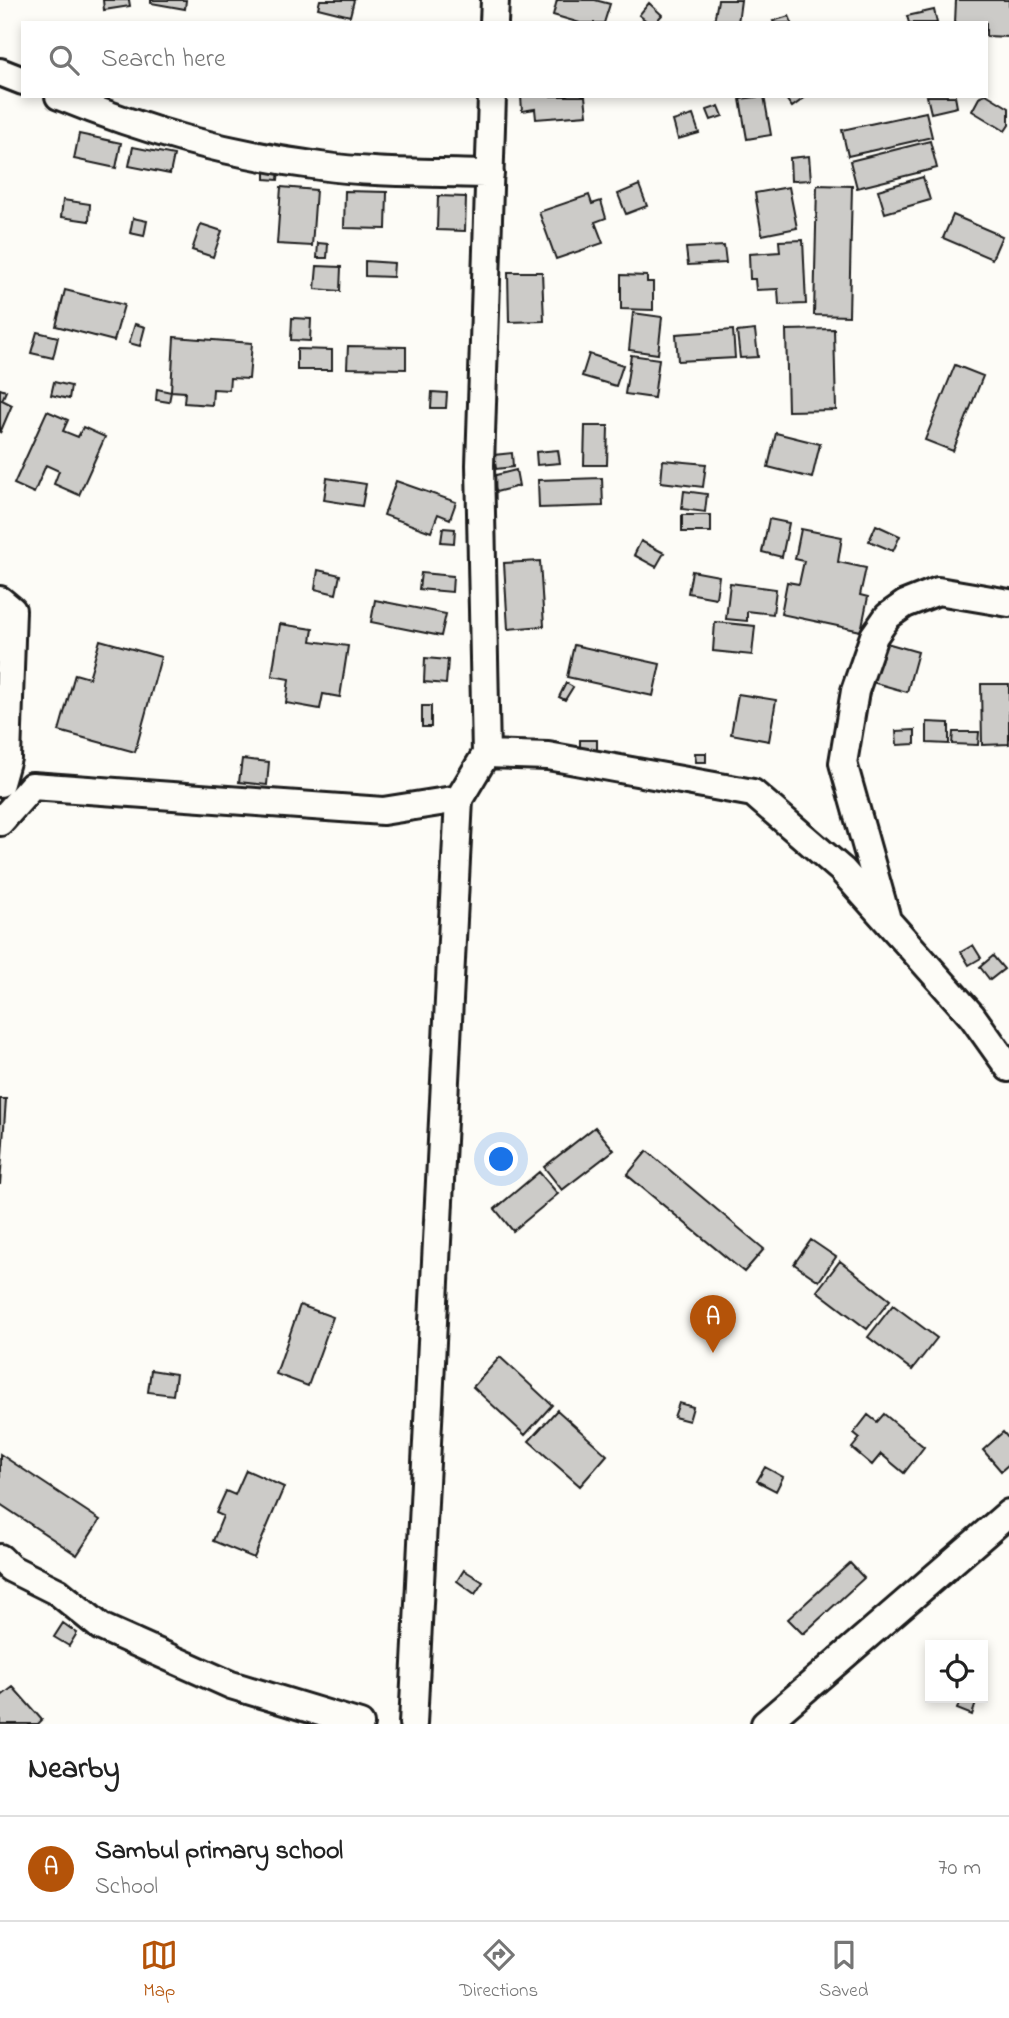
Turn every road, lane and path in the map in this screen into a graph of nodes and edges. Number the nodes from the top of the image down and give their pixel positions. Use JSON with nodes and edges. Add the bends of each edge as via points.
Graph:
{"nodes":[{"id":1,"x":495,"y":0,"type":"edge"},
{"id":2,"x":494,"y":21,"type":"edge"},
{"id":3,"x":0,"y":72,"type":"edge"},
{"id":4,"x":21,"y":81,"type":"edge"},
{"id":5,"x":64,"y":98,"type":"edge"},
{"id":6,"x":492,"y":98,"type":"edge"},
{"id":7,"x":490,"y":174,"type":"junction"},
{"id":8,"x":0,"y":600,"type":"edge"},
{"id":9,"x":1009,"y":603,"type":"edge"},
{"id":10,"x":4,"y":741,"type":"edge"},
{"id":11,"x":486,"y":754,"type":"junction"},
{"id":12,"x":0,"y":783,"type":"edge"},
{"id":13,"x":459,"y":799,"type":"junction"},
{"id":14,"x":0,"y":822,"type":"edge"},
{"id":15,"x":888,"y":922,"type":"junction"},
{"id":16,"x":1009,"y":1068,"type":"edge"},
{"id":17,"x":1009,"y":1513,"type":"edge"},
{"id":18,"x":3,"y":1563,"type":"edge"},
{"id":19,"x":360,"y":1724,"type":"edge"},
{"id":20,"x":412,"y":1724,"type":"edge"},
{"id":21,"x":765,"y":1724,"type":"edge"}],
"edges":[{"from":1,"to":2,"type":"street"},
{"from":3,"to":4,"type":"street"},
{"from":5,"to":7,"type":"street","via":[[131,126],[219,150],[322,167]]},
{"from":6,"to":7,"type":"street"},
{"from":7,"to":11,"type":"street","via":[[480,465]]},
{"from":8,"to":10,"type":"street","via":[[12,610]]},
{"from":9,"to":15,"type":"street","via":[[938,591],[905,604],[888,616],[874,636],[855,691],[843,763]]},
{"from":10,"to":12,"type":"street"},
{"from":11,"to":13,"type":"street"},
{"from":11,"to":15,"type":"street","via":[[548,755],[753,793],[842,870]]},
{"from":13,"to":14,"type":"street","via":[[383,811],[32,786]]},
{"from":13,"to":20,"type":"street"},
{"from":15,"to":16,"type":"street","via":[[972,1016]]},
{"from":17,"to":21,"type":"street"},
{"from":18,"to":19,"type":"street","via":[[58,1592],[101,1627],[231,1685]]}]}
